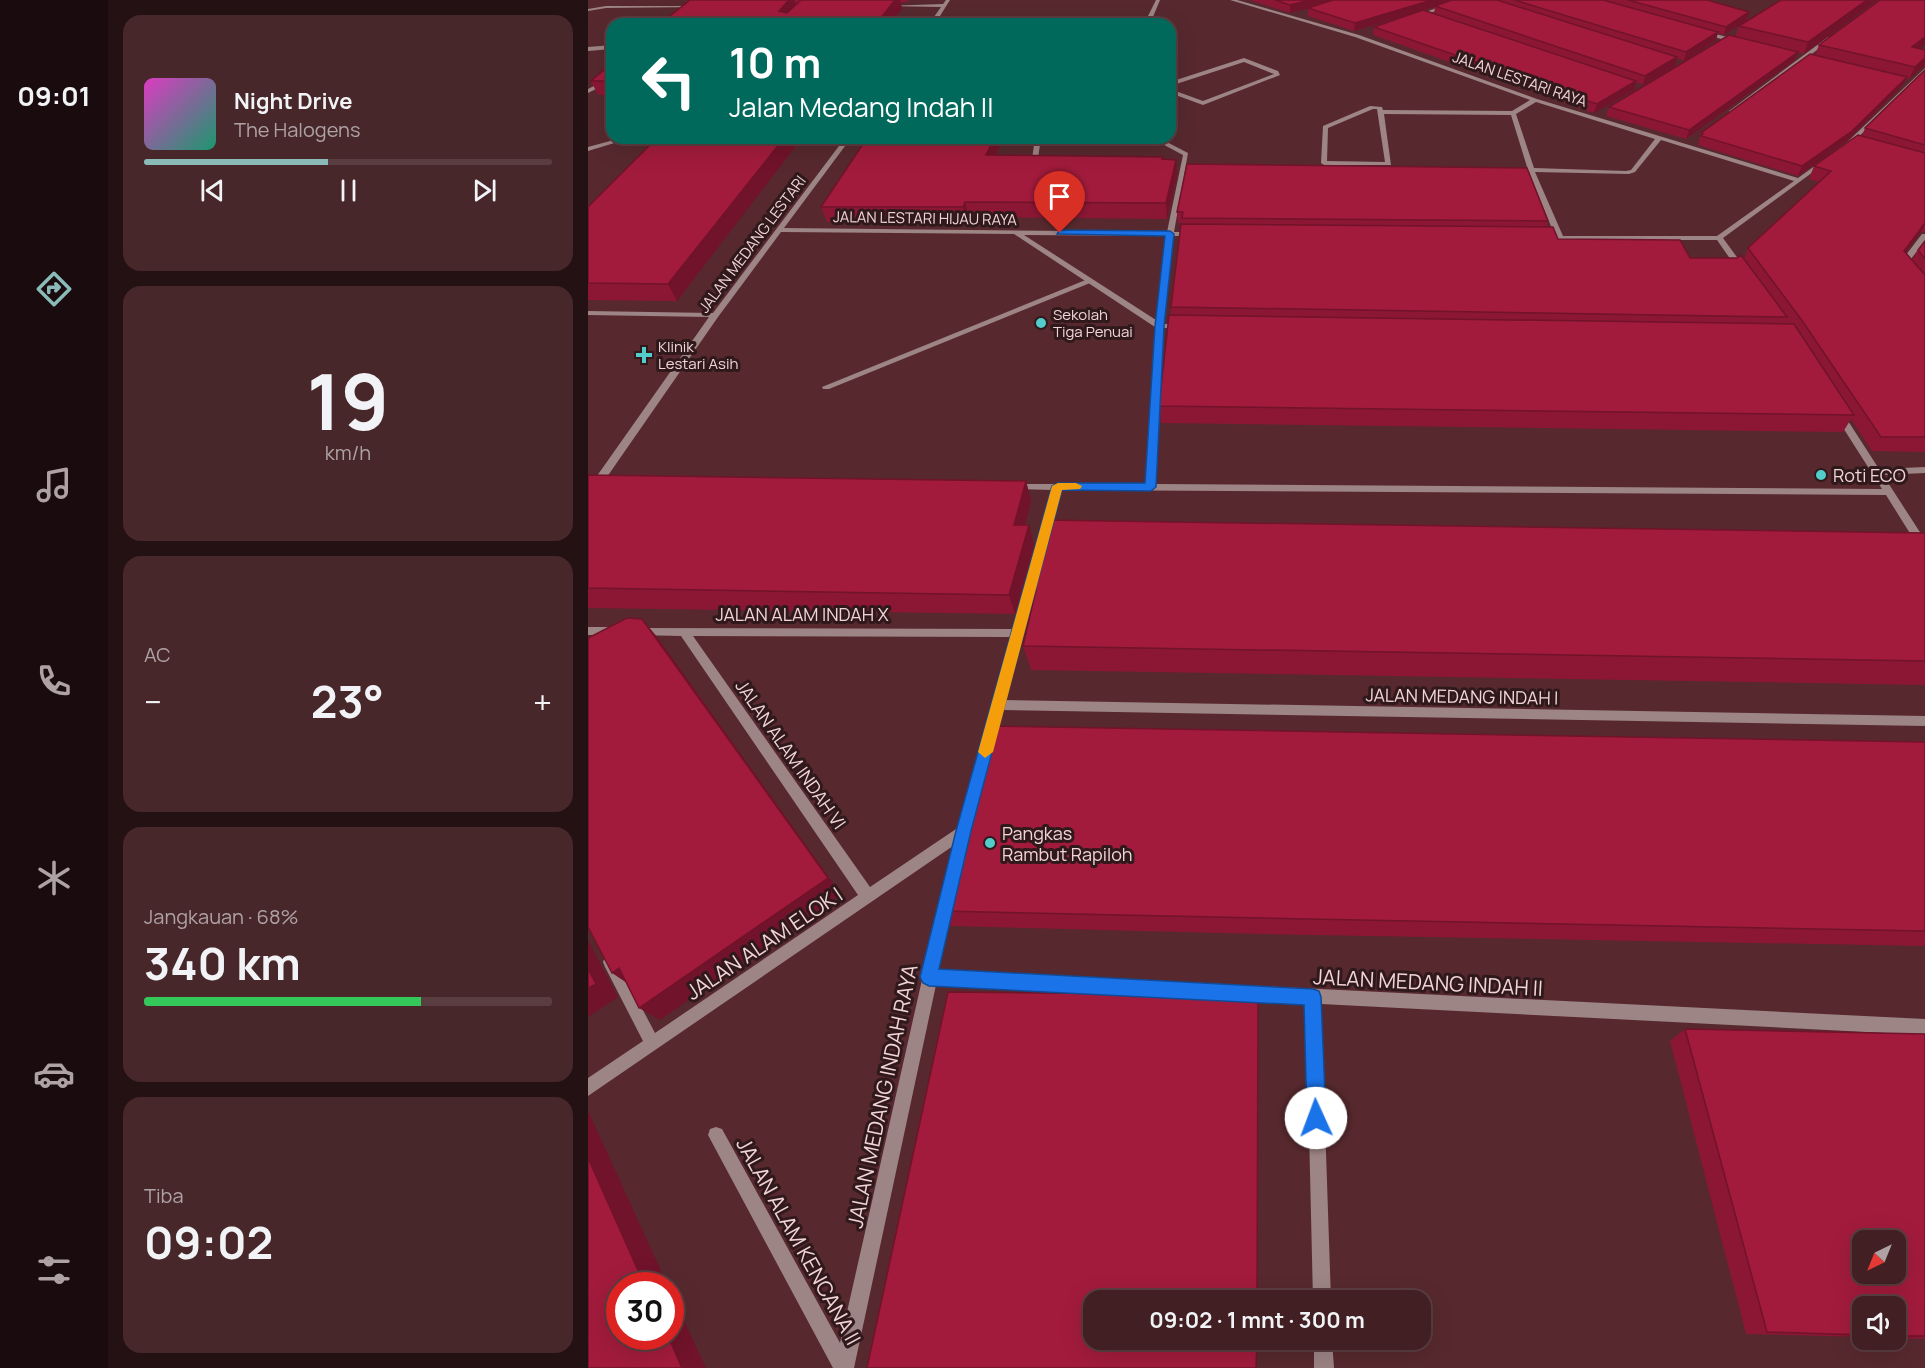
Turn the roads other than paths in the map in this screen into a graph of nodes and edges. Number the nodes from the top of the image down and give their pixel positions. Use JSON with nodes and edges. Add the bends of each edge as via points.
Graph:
{"nodes":[{"id":1,"x":1158,"y":0,"type":"edge"},
{"id":2,"x":1236,"y":0,"type":"edge"},
{"id":3,"x":1463,"y":0,"type":"edge"},
{"id":4,"x":947,"y":3,"type":"edge"},
{"id":5,"x":876,"y":6,"type":"edge"},
{"id":6,"x":708,"y":7,"type":"edge"},
{"id":7,"x":588,"y":10,"type":"edge"},
{"id":8,"x":1309,"y":12,"type":"edge"},
{"id":9,"x":1422,"y":14,"type":"junction"},
{"id":10,"x":936,"y":18,"type":"edge"},
{"id":11,"x":1150,"y":18,"type":"edge"},
{"id":12,"x":1289,"y":18,"type":"junction"},
{"id":13,"x":1411,"y":18,"type":"edge"},
{"id":14,"x":1433,"y":18,"type":"edge"},
{"id":15,"x":1692,"y":30,"type":"edge"},
{"id":16,"x":1736,"y":32,"type":"edge"},
{"id":17,"x":1840,"y":32,"type":"edge"},
{"id":18,"x":1368,"y":33,"type":"dead end"},
{"id":19,"x":1357,"y":36,"type":"junction"},
{"id":20,"x":1725,"y":39,"type":"junction"},
{"id":21,"x":1747,"y":44,"type":"edge"},
{"id":22,"x":1715,"y":45,"type":"edge"},
{"id":23,"x":606,"y":48,"type":"edge"},
{"id":24,"x":588,"y":49,"type":"edge"},
{"id":25,"x":1793,"y":55,"type":"edge"},
{"id":26,"x":1804,"y":57,"type":"junction"},
{"id":27,"x":1815,"y":60,"type":"edge"},
{"id":28,"x":1925,"y":70,"type":"edge"},
{"id":29,"x":1899,"y":80,"type":"edge"},
{"id":30,"x":606,"y":82,"type":"edge"},
{"id":31,"x":1176,"y":82,"type":"edge"},
{"id":32,"x":1910,"y":83,"type":"junction"},
{"id":33,"x":588,"y":91,"type":"edge"},
{"id":34,"x":1176,"y":94,"type":"edge"},
{"id":35,"x":1180,"y":96,"type":"junction"},
{"id":36,"x":1176,"y":98,"type":"edge"},
{"id":37,"x":1535,"y":100,"type":"junction"},
{"id":38,"x":1381,"y":112,"type":"junction"},
{"id":39,"x":1604,"y":112,"type":"edge"},
{"id":40,"x":1513,"y":113,"type":"junction"},
{"id":41,"x":1594,"y":118,"type":"junction"},
{"id":42,"x":1723,"y":118,"type":"edge"},
{"id":43,"x":1660,"y":137,"type":"junction"},
{"id":44,"x":1696,"y":138,"type":"edge"},
{"id":45,"x":606,"y":144,"type":"edge"},
{"id":46,"x":844,"y":144,"type":"edge"},
{"id":47,"x":1037,"y":144,"type":"edge"},
{"id":48,"x":1166,"y":144,"type":"edge"},
{"id":49,"x":1686,"y":144,"type":"junction"},
{"id":50,"x":588,"y":149,"type":"edge"},
{"id":51,"x":1842,"y":149,"type":"edge"},
{"id":52,"x":1834,"y":155,"type":"edge"},
{"id":53,"x":1061,"y":161,"type":"edge"},
{"id":54,"x":1173,"y":163,"type":"edge"},
{"id":55,"x":1184,"y":163,"type":"junction"},
{"id":56,"x":1531,"y":170,"type":"junction"},
{"id":57,"x":1799,"y":180,"type":"junction"},
{"id":58,"x":779,"y":230,"type":"junction"},
{"id":59,"x":1016,"y":232,"type":"junction"},
{"id":60,"x":1170,"y":234,"type":"junction"},
{"id":61,"x":1209,"y":234,"type":"edge"},
{"id":62,"x":1925,"y":236,"type":"edge"},
{"id":63,"x":1537,"y":238,"type":"edge"},
{"id":64,"x":1560,"y":238,"type":"junction"},
{"id":65,"x":1719,"y":238,"type":"junction"},
{"id":66,"x":1091,"y":281,"type":"junction"},
{"id":67,"x":1751,"y":283,"type":"edge"},
{"id":68,"x":1924,"y":287,"type":"edge"},
{"id":69,"x":588,"y":313,"type":"edge"},
{"id":70,"x":715,"y":315,"type":"junction"},
{"id":71,"x":1160,"y":326,"type":"junction"},
{"id":72,"x":1195,"y":326,"type":"edge"},
{"id":73,"x":826,"y":387,"type":"dead end"},
{"id":74,"x":1833,"y":404,"type":"edge"},
{"id":75,"x":1925,"y":470,"type":"edge"},
{"id":76,"x":1876,"y":472,"type":"junction"},
{"id":77,"x":592,"y":485,"type":"edge"},
{"id":78,"x":608,"y":485,"type":"edge"},
{"id":79,"x":999,"y":486,"type":"edge"},
{"id":80,"x":1058,"y":486,"type":"junction"},
{"id":81,"x":1151,"y":487,"type":"junction"},
{"id":82,"x":1890,"y":492,"type":"junction"},
{"id":83,"x":1925,"y":548,"type":"edge"},
{"id":84,"x":588,"y":630,"type":"edge"},
{"id":85,"x":684,"y":631,"type":"junction"},
{"id":86,"x":1016,"y":633,"type":"junction"},
{"id":87,"x":998,"y":705,"type":"junction"},
{"id":88,"x":1925,"y":721,"type":"edge"},
{"id":89,"x":986,"y":751,"type":"edge"},
{"id":90,"x":958,"y":853,"type":"edge"},
{"id":91,"x":950,"y":887,"type":"edge"},
{"id":92,"x":868,"y":897,"type":"junction"},
{"id":93,"x":604,"y":951,"type":"edge"},
{"id":94,"x":929,"y":977,"type":"junction"},
{"id":95,"x":1313,"y":997,"type":"junction"},
{"id":96,"x":1925,"y":1027,"type":"edge"},
{"id":97,"x":653,"y":1044,"type":"junction"},
{"id":98,"x":588,"y":1088,"type":"edge"},
{"id":99,"x":716,"y":1135,"type":"dead end"},
{"id":100,"x":1322,"y":1290,"type":"edge"},
{"id":101,"x":1323,"y":1350,"type":"edge"},
{"id":102,"x":844,"y":1368,"type":"edge"},
{"id":103,"x":1324,"y":1368,"type":"edge"}],
"edges":[{"from":1,"to":11,"type":"street"},
{"from":2,"to":12,"type":"street","name":"JALAN LESTARI RAYA"},
{"from":3,"to":9,"type":"street"},
{"from":4,"to":5,"type":"street"},
{"from":4,"to":10,"type":"street"},
{"from":6,"to":7,"type":"street"},
{"from":8,"to":12,"type":"street"},
{"from":9,"to":13,"type":"street"},
{"from":9,"to":14,"type":"street"},
{"from":12,"to":19,"type":"street","name":"JALAN LESTARI RAYA"},
{"from":15,"to":20,"type":"street"},
{"from":16,"to":20,"type":"street"},
{"from":17,"to":26,"type":"street"},
{"from":18,"to":19,"type":"street"},
{"from":19,"to":37,"type":"street","name":"JALAN LESTARI RAYA"},
{"from":20,"to":21,"type":"street"},
{"from":20,"to":22,"type":"street"},
{"from":23,"to":24,"type":"street"},
{"from":25,"to":26,"type":"street"},
{"from":26,"to":27,"type":"street"},
{"from":26,"to":42,"type":"street"},
{"from":28,"to":32,"type":"street"},
{"from":29,"to":32,"type":"street"},
{"from":30,"to":33,"type":"street"},
{"from":31,"to":35,"type":"street","via":[[1244,60],[1277,75],[1206,103]]},
{"from":32,"to":51,"type":"street","via":[[1854,143]]},
{"from":34,"to":35,"type":"street"},
{"from":35,"to":36,"type":"street"},
{"from":37,"to":40,"type":"street"},
{"from":37,"to":41,"type":"street","name":"JALAN LESTARI RAYA"},
{"from":38,"to":38,"type":"street","via":[[1372,107],[1325,127],[1324,163],[1389,164]]},
{"from":38,"to":40,"type":"street"},
{"from":39,"to":41,"type":"street"},
{"from":40,"to":56,"type":"street"},
{"from":41,"to":43,"type":"street","name":"JALAN LESTARI RAYA"},
{"from":43,"to":49,"type":"street","name":"JALAN LESTARI RAYA"},
{"from":43,"to":56,"type":"street","via":[[1633,171],[1627,173]]},
{"from":44,"to":49,"type":"street"},
{"from":45,"to":50,"type":"street"},
{"from":46,"to":58,"type":"street","name":"JALAN MEDANG LESTARI"},
{"from":47,"to":53,"type":"street","via":[[1035,159]]},
{"from":48,"to":55,"type":"street","via":[[1186,154]]},
{"from":49,"to":57,"type":"street","name":"JALAN LESTARI RAYA"},
{"from":52,"to":57,"type":"street"},
{"from":54,"to":55,"type":"street"},
{"from":55,"to":60,"type":"street"},
{"from":56,"to":64,"type":"street"},
{"from":57,"to":65,"type":"street"},
{"from":58,"to":59,"type":"street","name":"JALAN LESTARI HIJAU RAYA"},
{"from":58,"to":70,"type":"street","name":"JALAN MEDANG LESTARI"},
{"from":59,"to":60,"type":"street","name":"JALAN LESTARI HIJAU RAYA"},
{"from":59,"to":66,"type":"street"},
{"from":60,"to":61,"type":"street","name":"JALAN LESTARI HIJAU RAYA"},
{"from":60,"to":71,"type":"street"},
{"from":62,"to":68,"type":"street","via":[[1903,264]]},
{"from":63,"to":64,"type":"street"},
{"from":64,"to":65,"type":"street"},
{"from":65,"to":67,"type":"street"},
{"from":66,"to":71,"type":"street"},
{"from":66,"to":73,"type":"street"},
{"from":69,"to":70,"type":"street"},
{"from":70,"to":77,"type":"street","name":"JALAN MEDANG LESTARI"},
{"from":71,"to":72,"type":"street"},
{"from":71,"to":81,"type":"street"},
{"from":74,"to":76,"type":"street"},
{"from":75,"to":76,"type":"street"},
{"from":76,"to":82,"type":"street"},
{"from":77,"to":78,"type":"street"},
{"from":79,"to":80,"type":"street"},
{"from":80,"to":81,"type":"street"},
{"from":80,"to":86,"type":"street"},
{"from":81,"to":82,"type":"street"},
{"from":82,"to":83,"type":"street"},
{"from":84,"to":85,"type":"street","name":"JALAN ALAM INDAH X"},
{"from":85,"to":86,"type":"street","name":"JALAN ALAM INDAH X"},
{"from":85,"to":92,"type":"street","name":"JALAN ALAM INDAH VI"},
{"from":86,"to":87,"type":"street"},
{"from":87,"to":88,"type":"street","name":"JALAN MEDANG INDAH I"},
{"from":87,"to":89,"type":"street"},
{"from":90,"to":92,"type":"street","name":"JALAN ALAM ELOK I","via":[[965,825]]},
{"from":91,"to":94,"type":"street","name":"JALAN MEDANG INDAH RAYA"},
{"from":92,"to":97,"type":"street","name":"JALAN ALAM ELOK I"},
{"from":93,"to":97,"type":"street"},
{"from":94,"to":95,"type":"street","name":"JALAN MEDANG INDAH II"},
{"from":94,"to":102,"type":"street","name":"JALAN MEDANG INDAH RAYA"},
{"from":95,"to":96,"type":"street","name":"JALAN MEDANG INDAH II"},
{"from":95,"to":100,"type":"street"},
{"from":97,"to":98,"type":"street","name":"JALAN ALAM ELOK I"},
{"from":99,"to":102,"type":"street","name":"JALAN ALAM KENCANA II"},
{"from":101,"to":103,"type":"street"}]}
